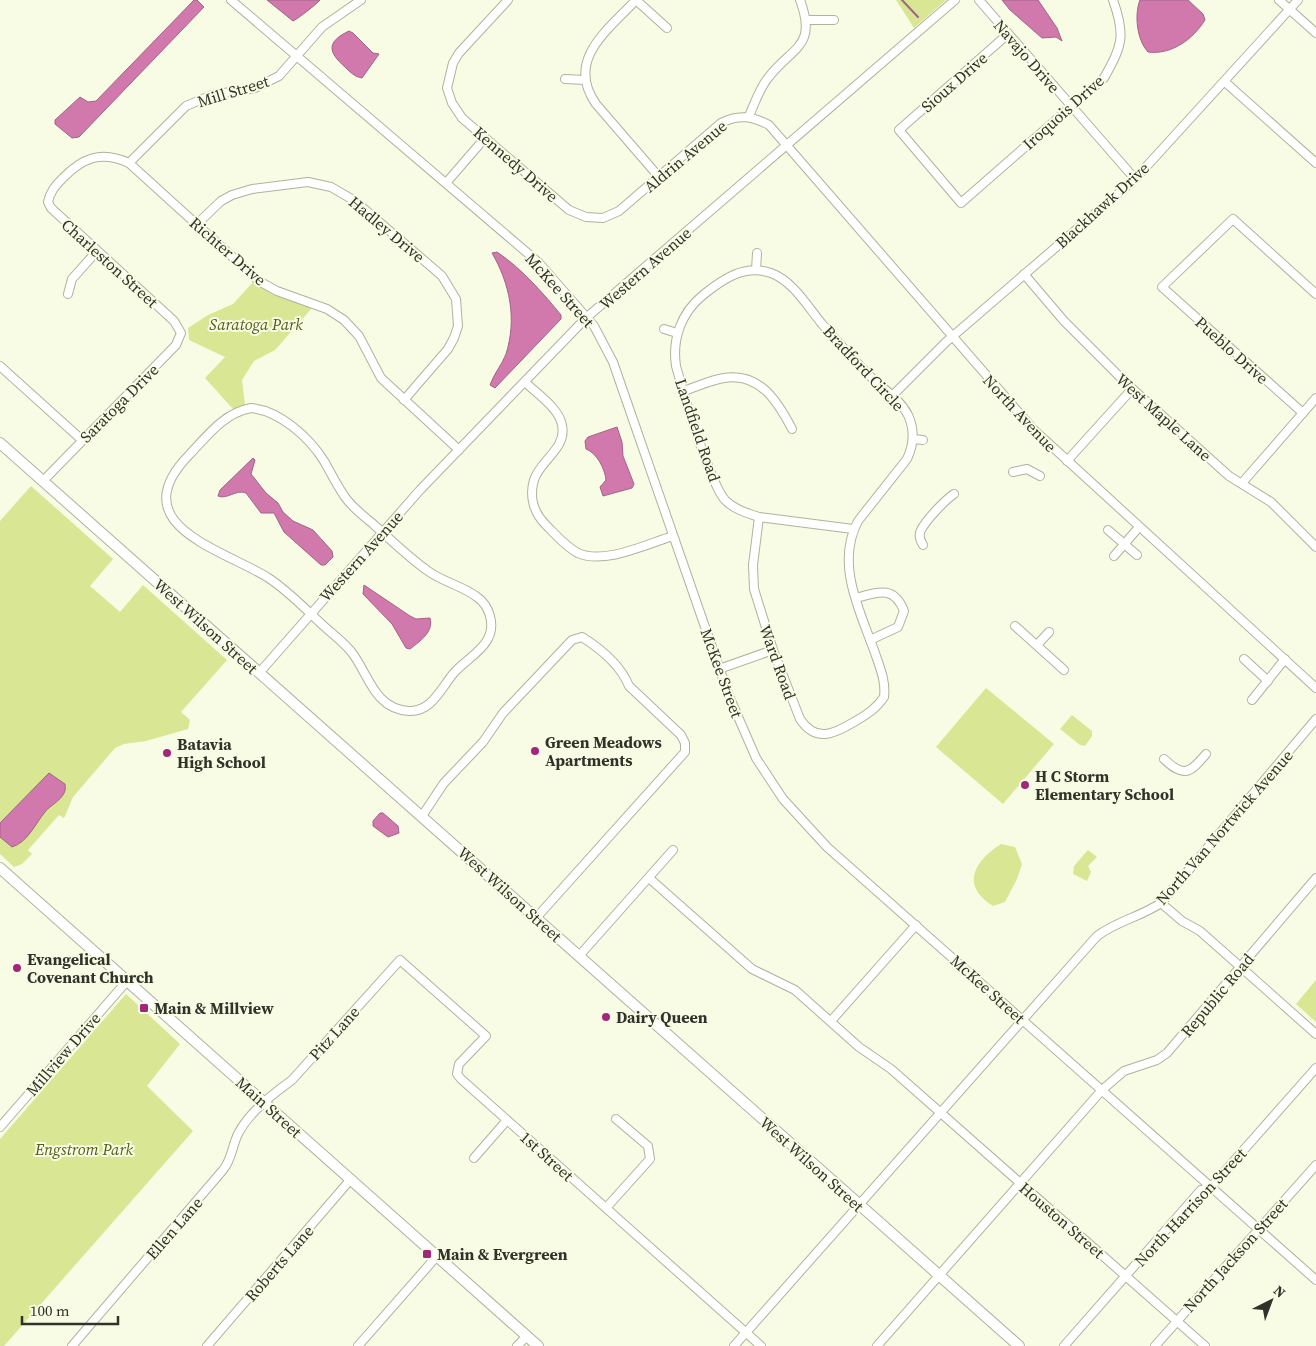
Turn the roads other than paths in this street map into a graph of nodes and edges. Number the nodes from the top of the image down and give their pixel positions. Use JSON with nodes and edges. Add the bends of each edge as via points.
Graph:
{"nodes":[{"id":1,"x":232,"y":0,"type":"edge"},
{"id":2,"x":361,"y":0,"type":"edge"},
{"id":3,"x":508,"y":0,"type":"edge"},
{"id":4,"x":636,"y":0,"type":"edge"},
{"id":5,"x":800,"y":0,"type":"edge"},
{"id":6,"x":955,"y":0,"type":"edge"},
{"id":7,"x":979,"y":0,"type":"edge"},
{"id":8,"x":1113,"y":0,"type":"edge"},
{"id":9,"x":1279,"y":0,"type":"edge"},
{"id":10,"x":1298,"y":0,"type":"edge"},
{"id":11,"x":1290,"y":9,"type":"junction"},
{"id":12,"x":806,"y":20,"type":"junction"},
{"id":13,"x":834,"y":20,"type":"dead end"},
{"id":14,"x":667,"y":28,"type":"dead end"},
{"id":15,"x":1316,"y":33,"type":"edge"},
{"id":16,"x":1008,"y":34,"type":"junction"},
{"id":17,"x":296,"y":56,"type":"junction"},
{"id":18,"x":565,"y":79,"type":"dead end"},
{"id":19,"x":585,"y":80,"type":"junction"},
{"id":20,"x":1225,"y":82,"type":"junction"},
{"id":21,"x":1072,"y":107,"type":"junction"},
{"id":22,"x":749,"y":116,"type":"junction"},
{"id":23,"x":485,"y":138,"type":"junction"},
{"id":24,"x":788,"y":146,"type":"junction"},
{"id":25,"x":129,"y":163,"type":"junction"},
{"id":26,"x":1316,"y":163,"type":"edge"},
{"id":27,"x":659,"y":177,"type":"junction"},
{"id":28,"x":1135,"y":179,"type":"junction"},
{"id":29,"x":446,"y":183,"type":"junction"},
{"id":30,"x":961,"y":203,"type":"joint"},
{"id":31,"x":602,"y":218,"type":"joint"},
{"id":32,"x":196,"y":224,"type":"junction"},
{"id":33,"x":97,"y":252,"type":"junction"},
{"id":34,"x":757,"y":253,"type":"dead end"},
{"id":35,"x":756,"y":270,"type":"junction"},
{"id":36,"x":1024,"y":274,"type":"junction"},
{"id":37,"x":68,"y":294,"type":"dead end"},
{"id":38,"x":1316,"y":294,"type":"edge"},
{"id":39,"x":586,"y":318,"type":"junction"},
{"id":40,"x":174,"y":321,"type":"joint"},
{"id":41,"x":664,"y":329,"type":"dead end"},
{"id":42,"x":677,"y":333,"type":"junction"},
{"id":43,"x":952,"y":337,"type":"junction"},
{"id":44,"x":0,"y":366,"type":"edge"},
{"id":45,"x":525,"y":382,"type":"junction"},
{"id":46,"x":1132,"y":389,"type":"junction"},
{"id":47,"x":683,"y":390,"type":"junction"},
{"id":48,"x":892,"y":396,"type":"junction"},
{"id":49,"x":1316,"y":398,"type":"edge"},
{"id":50,"x":404,"y":400,"type":"junction"},
{"id":51,"x":1303,"y":413,"type":"junction"},
{"id":52,"x":792,"y":429,"type":"dead end"},
{"id":53,"x":913,"y":439,"type":"junction"},
{"id":54,"x":82,"y":440,"type":"junction"},
{"id":55,"x":924,"y":440,"type":"dead end"},
{"id":56,"x":0,"y":442,"type":"edge"},
{"id":57,"x":459,"y":450,"type":"junction"},
{"id":58,"x":1067,"y":461,"type":"junction"},
{"id":59,"x":1013,"y":472,"type":"dead end"},
{"id":60,"x":1040,"y":476,"type":"dead end"},
{"id":61,"x":43,"y":480,"type":"junction"},
{"id":62,"x":1242,"y":483,"type":"junction"},
{"id":63,"x":954,"y":494,"type":"dead end"},
{"id":64,"x":759,"y":517,"type":"junction"},
{"id":65,"x":1139,"y":527,"type":"junction"},
{"id":66,"x":854,"y":529,"type":"junction"},
{"id":67,"x":1108,"y":530,"type":"dead end"},
{"id":68,"x":382,"y":532,"type":"junction"},
{"id":69,"x":673,"y":536,"type":"junction"},
{"id":70,"x":1125,"y":543,"type":"junction"},
{"id":71,"x":923,"y":545,"type":"dead end"},
{"id":72,"x":1316,"y":547,"type":"edge"},
{"id":73,"x":1137,"y":555,"type":"dead end"},
{"id":74,"x":1114,"y":556,"type":"dead end"},
{"id":75,"x":856,"y":598,"type":"junction"},
{"id":76,"x":310,"y":614,"type":"junction"},
{"id":77,"x":1015,"y":626,"type":"dead end"},
{"id":78,"x":1049,"y":632,"type":"dead end"},
{"id":79,"x":870,"y":640,"type":"junction"},
{"id":80,"x":1037,"y":645,"type":"junction"},
{"id":81,"x":773,"y":650,"type":"junction"},
{"id":82,"x":1285,"y":659,"type":"junction"},
{"id":83,"x":1244,"y":660,"type":"dead end"},
{"id":84,"x":720,"y":669,"type":"junction"},
{"id":85,"x":1064,"y":670,"type":"dead end"},
{"id":86,"x":259,"y":673,"type":"junction"},
{"id":87,"x":1268,"y":681,"type":"junction"},
{"id":88,"x":1316,"y":688,"type":"edge"},
{"id":89,"x":1252,"y":700,"type":"dead end"},
{"id":90,"x":1316,"y":719,"type":"edge"},
{"id":91,"x":1206,"y":754,"type":"dead end"},
{"id":92,"x":1164,"y":759,"type":"dead end"},
{"id":93,"x":422,"y":816,"type":"junction"},
{"id":94,"x":673,"y":850,"type":"dead end"},
{"id":95,"x":0,"y":868,"type":"edge"},
{"id":96,"x":649,"y":878,"type":"junction"},
{"id":97,"x":1316,"y":878,"type":"edge"},
{"id":98,"x":1161,"y":903,"type":"junction"},
{"id":99,"x":536,"y":918,"type":"junction"},
{"id":100,"x":916,"y":926,"type":"junction"},
{"id":101,"x":579,"y":956,"type":"junction"},
{"id":102,"x":400,"y":960,"type":"joint"},
{"id":103,"x":1240,"y":967,"type":"junction"},
{"id":104,"x":127,"y":981,"type":"junction"},
{"id":105,"x":1022,"y":1020,"type":"junction"},
{"id":106,"x":831,"y":1021,"type":"junction"},
{"id":107,"x":1316,"y":1034,"type":"edge"},
{"id":108,"x":1316,"y":1068,"type":"edge"},
{"id":109,"x":1102,"y":1090,"type":"junction"},
{"id":110,"x":264,"y":1103,"type":"junction"},
{"id":111,"x":941,"y":1113,"type":"junction"},
{"id":112,"x":616,"y":1118,"type":"dead end"},
{"id":113,"x":507,"y":1120,"type":"junction"},
{"id":114,"x":0,"y":1127,"type":"edge"},
{"id":115,"x":474,"y":1158,"type":"dead end"},
{"id":116,"x":1316,"y":1165,"type":"edge"},
{"id":117,"x":351,"y":1179,"type":"junction"},
{"id":118,"x":1020,"y":1183,"type":"junction"},
{"id":119,"x":1211,"y":1186,"type":"junction"},
{"id":120,"x":859,"y":1205,"type":"junction"},
{"id":121,"x":606,"y":1208,"type":"junction"},
{"id":122,"x":1259,"y":1229,"type":"junction"},
{"id":123,"x":437,"y":1256,"type":"junction"},
{"id":124,"x":939,"y":1275,"type":"junction"},
{"id":125,"x":1126,"y":1276,"type":"junction"},
{"id":126,"x":1316,"y":1280,"type":"edge"},
{"id":127,"x":1177,"y":1321,"type":"junction"},
{"id":128,"x":746,"y":1333,"type":"junction"},
{"id":129,"x":526,"y":1336,"type":"junction"},
{"id":130,"x":72,"y":1346,"type":"edge"},
{"id":131,"x":207,"y":1346,"type":"edge"},
{"id":132,"x":358,"y":1346,"type":"edge"},
{"id":133,"x":517,"y":1346,"type":"edge"},
{"id":134,"x":538,"y":1346,"type":"edge"},
{"id":135,"x":734,"y":1346,"type":"edge"},
{"id":136,"x":761,"y":1346,"type":"edge"},
{"id":137,"x":877,"y":1346,"type":"edge"},
{"id":138,"x":1019,"y":1346,"type":"edge"},
{"id":139,"x":1064,"y":1346,"type":"edge"},
{"id":140,"x":1155,"y":1346,"type":"edge"},
{"id":141,"x":1205,"y":1346,"type":"edge"}],
"edges":[{"from":1,"to":17,"type":"street","name":"McKee Street"},
{"from":2,"to":17,"type":"street","name":"Mill Street","via":[[322,27]]},
{"from":3,"to":23,"type":"street","name":"Kennedy Drive","via":[[459,53],[453,63],[448,88],[452,103],[462,118]]},
{"from":4,"to":14,"type":"street"},
{"from":4,"to":19,"type":"street","via":[[590,51]]},
{"from":5,"to":12,"type":"street"},
{"from":6,"to":24,"type":"street","name":"Western Avenue"},
{"from":7,"to":16,"type":"street","name":"Navajo Drive"},
{"from":8,"to":21,"type":"street","name":"Iroquois Drive","via":[[1121,23],[1118,52],[1104,78]]},
{"from":9,"to":11,"type":"street"},
{"from":10,"to":11,"type":"street","name":"Blackhawk Drive"},
{"from":11,"to":15,"type":"street"},
{"from":11,"to":20,"type":"street","name":"Blackhawk Drive"},
{"from":12,"to":13,"type":"street"},
{"from":12,"to":22,"type":"street","name":"Aldrin Avenue","via":[[800,46],[768,78]]},
{"from":16,"to":21,"type":"street","name":"Navajo Drive"},
{"from":16,"to":30,"type":"street","name":"Sioux Drive","via":[[899,130]]},
{"from":17,"to":25,"type":"street","name":"Mill Street","via":[[279,76],[268,83],[212,95],[186,106]]},
{"from":17,"to":29,"type":"street","name":"McKee Street"},
{"from":18,"to":19,"type":"street"},
{"from":19,"to":27,"type":"street","via":[[596,104]]},
{"from":20,"to":26,"type":"street"},
{"from":20,"to":28,"type":"street","name":"Blackhawk Drive"},
{"from":21,"to":28,"type":"street","name":"Navajo Drive"},
{"from":21,"to":30,"type":"street","name":"Iroquois Drive"},
{"from":22,"to":24,"type":"street","name":"North Avenue","via":[[769,125]]},
{"from":22,"to":27,"type":"street","name":"Aldrin Avenue","via":[[721,123]]},
{"from":23,"to":29,"type":"street"},
{"from":23,"to":31,"type":"street","name":"Kennedy Drive","via":[[569,210],[586,218]]},
{"from":24,"to":39,"type":"street","name":"Western Avenue"},
{"from":24,"to":43,"type":"street","name":"North Avenue"},
{"from":25,"to":32,"type":"street","name":"Richter Drive"},
{"from":25,"to":33,"type":"street","name":"Charleston Street","via":[[106,156],[84,160],[52,189],[48,202],[55,213]]},
{"from":27,"to":31,"type":"street","name":"Aldrin Avenue","via":[[619,211]]},
{"from":28,"to":36,"type":"street","name":"Blackhawk Drive"},
{"from":29,"to":39,"type":"street","name":"McKee Street","via":[[538,262]]},
{"from":32,"to":50,"type":"street","name":"Richter Drive","via":[[267,287],[327,309],[344,320],[359,336],[381,378]]},
{"from":32,"to":50,"type":"street","name":"Hadley Drive","via":[[221,201],[252,188],[308,182],[331,187],[354,201],[442,276],[456,299],[458,326],[454,338]]},
{"from":33,"to":37,"type":"street","via":[[72,279]]},
{"from":33,"to":40,"type":"street","name":"Charleston Street"},
{"from":34,"to":35,"type":"street"},
{"from":35,"to":42,"type":"street","name":"Landfield Road","via":[[740,271],[710,289],[690,308]]},
{"from":35,"to":48,"type":"street","name":"Bradford Circle","via":[[771,273],[788,283],[855,361]]},
{"from":36,"to":43,"type":"street","name":"Blackhawk Drive"},
{"from":36,"to":46,"type":"street","name":"West Maple Lane","via":[[1100,359]]},
{"from":38,"to":51,"type":"street","name":"Pueblo Drive","via":[[1233,219],[1162,287]]},
{"from":39,"to":45,"type":"street","name":"Western Avenue"},
{"from":39,"to":69,"type":"street","name":"McKee Street","via":[[594,326],[613,362]]},
{"from":40,"to":54,"type":"street","name":"Saratoga Drive","via":[[181,333],[176,345]]},
{"from":41,"to":42,"type":"street"},
{"from":42,"to":47,"type":"street","name":"Landfield Road","via":[[674,356]]},
{"from":43,"to":48,"type":"street","name":"Blackhawk Drive"},
{"from":43,"to":58,"type":"street","name":"North Avenue","via":[[1034,430]]},
{"from":44,"to":54,"type":"street"},
{"from":45,"to":57,"type":"street","name":"Western Avenue"},
{"from":45,"to":69,"type":"street","via":[[554,410],[562,425],[559,445],[539,469],[533,483],[534,508],[545,524],[573,550],[595,557]]},
{"from":46,"to":58,"type":"street"},
{"from":46,"to":62,"type":"street","name":"West Maple Lane","via":[[1216,465]]},
{"from":47,"to":52,"type":"street","via":[[725,378],[754,381],[771,393]]},
{"from":47,"to":64,"type":"street","name":"Landfield Road","via":[[717,487],[732,506]]},
{"from":48,"to":53,"type":"street","name":"Bradford Circle","via":[[907,412]]},
{"from":49,"to":51,"type":"street"},
{"from":50,"to":57,"type":"street","name":"Richter Drive"},
{"from":51,"to":62,"type":"street"},
{"from":53,"to":55,"type":"street"},
{"from":53,"to":66,"type":"street","via":[[907,459],[866,508]]},
{"from":54,"to":61,"type":"street","name":"Saratoga Drive"},
{"from":56,"to":61,"type":"main road","name":"West Wilson Street"},
{"from":57,"to":68,"type":"street","name":"Western Avenue"},
{"from":58,"to":65,"type":"street","name":"North Avenue"},
{"from":59,"to":60,"type":"street","via":[[1027,469]]},
{"from":61,"to":86,"type":"main road","name":"West Wilson Street"},
{"from":62,"to":72,"type":"street","name":"West Maple Lane","via":[[1270,502]]},
{"from":63,"to":71,"type":"street","via":[[921,530],[919,537]]},
{"from":64,"to":66,"type":"street","name":"Landfield Road"},
{"from":64,"to":81,"type":"street","name":"Ward Road","via":[[754,589]]},
{"from":65,"to":70,"type":"street"},
{"from":65,"to":82,"type":"street","name":"North Avenue"},
{"from":66,"to":75,"type":"street","via":[[848,561]]},
{"from":67,"to":70,"type":"street"},
{"from":68,"to":76,"type":"street","name":"Western Avenue"},
{"from":68,"to":76,"type":"street","via":[[428,571],[479,598],[491,617],[486,644],[459,667],[430,703],[416,711],[404,710],[392,706],[374,692],[352,652]]},
{"from":68,"to":76,"type":"street","via":[[347,499],[308,442],[272,413],[251,408],[236,412],[224,419],[179,465],[169,480],[166,497],[170,514],[180,529],[269,579]]},
{"from":69,"to":84,"type":"street","name":"McKee Street"},
{"from":70,"to":73,"type":"street"},
{"from":70,"to":74,"type":"street"},
{"from":75,"to":79,"type":"street"},
{"from":75,"to":79,"type":"street","via":[[882,591],[899,600],[904,611],[898,626]]},
{"from":76,"to":86,"type":"street","name":"Western Avenue"},
{"from":77,"to":80,"type":"street"},
{"from":78,"to":80,"type":"street"},
{"from":79,"to":81,"type":"street","name":"Ward Road","via":[[885,685],[884,697],[875,709],[832,734],[821,734],[805,726]]},
{"from":80,"to":85,"type":"street"},
{"from":81,"to":84,"type":"street"},
{"from":82,"to":87,"type":"street"},
{"from":82,"to":88,"type":"street","name":"North Avenue"},
{"from":83,"to":87,"type":"street"},
{"from":84,"to":100,"type":"street","name":"McKee Street","via":[[756,758],[783,799],[827,847]]},
{"from":86,"to":93,"type":"main road","name":"West Wilson Street"},
{"from":87,"to":89,"type":"street"},
{"from":90,"to":98,"type":"street","name":"North Van Nortwick Avenue"},
{"from":91,"to":92,"type":"street","via":[[1195,767],[1185,771],[1174,769]]},
{"from":93,"to":99,"type":"main road","name":"West Wilson Street"},
{"from":93,"to":99,"type":"street","via":[[444,783],[483,742],[503,712],[572,640],[582,637],[608,658],[629,686],[681,735],[686,747],[682,756]]},
{"from":94,"to":96,"type":"street"},
{"from":95,"to":104,"type":"main road","name":"Main Street"},
{"from":96,"to":101,"type":"street"},
{"from":96,"to":106,"type":"street","name":"Houston Street","via":[[752,969],[795,990]]},
{"from":97,"to":103,"type":"street","name":"Republic Road"},
{"from":98,"to":103,"type":"street","via":[[1200,931]]},
{"from":98,"to":105,"type":"street","name":"North Van Nortwick Avenue","via":[[1097,936]]},
{"from":99,"to":101,"type":"main road","name":"West Wilson Street"},
{"from":100,"to":105,"type":"street","name":"McKee Street"},
{"from":100,"to":106,"type":"street"},
{"from":101,"to":120,"type":"main road","name":"West Wilson Street"},
{"from":102,"to":110,"type":"street","name":"Pitz Lane","via":[[292,1080]]},
{"from":102,"to":113,"type":"street","name":"1st Street","via":[[486,1036],[459,1064],[457,1074]]},
{"from":103,"to":107,"type":"street"},
{"from":103,"to":109,"type":"street","name":"Republic Road","via":[[1167,1053],[1157,1060],[1124,1071]]},
{"from":104,"to":110,"type":"main road","name":"Main Street"},
{"from":104,"to":114,"type":"street","name":"Millview Drive"},
{"from":105,"to":109,"type":"street","name":"McKee Street"},
{"from":105,"to":111,"type":"street","name":"North Van Nortwick Avenue"},
{"from":106,"to":111,"type":"street","name":"Houston Street"},
{"from":108,"to":119,"type":"street","name":"North Harrison Street"},
{"from":109,"to":118,"type":"street","name":"Republic Road"},
{"from":109,"to":119,"type":"street","name":"McKee Street"},
{"from":110,"to":117,"type":"main road","name":"Main Street"},
{"from":110,"to":130,"type":"street","name":"Ellen Lane","via":[[238,1134],[223,1170]]},
{"from":111,"to":118,"type":"street","name":"Houston Street"},
{"from":111,"to":120,"type":"street","name":"North Van Nortwick Avenue"},
{"from":112,"to":121,"type":"street","via":[[648,1146],[650,1159]]},
{"from":113,"to":115,"type":"street"},
{"from":113,"to":121,"type":"street","name":"1st Street"},
{"from":116,"to":122,"type":"street","name":"North Jackson Street"},
{"from":117,"to":123,"type":"main road","name":"Main Street"},
{"from":117,"to":131,"type":"street","name":"Roberts Lane"},
{"from":118,"to":124,"type":"street","name":"Republic Road"},
{"from":118,"to":125,"type":"street","name":"Houston Street"},
{"from":119,"to":122,"type":"street","name":"McKee Street"},
{"from":119,"to":125,"type":"street","name":"North Harrison Street","via":[[1201,1190]]},
{"from":120,"to":124,"type":"main road","name":"West Wilson Street"},
{"from":120,"to":128,"type":"street","name":"North Van Nortwick Avenue"},
{"from":121,"to":128,"type":"street","name":"1st Street"},
{"from":122,"to":126,"type":"street","name":"McKee Street"},
{"from":122,"to":127,"type":"street","name":"North Jackson Street"},
{"from":123,"to":129,"type":"main road","name":"Main Street"},
{"from":123,"to":132,"type":"street"},
{"from":124,"to":137,"type":"street","name":"Republic Road"},
{"from":124,"to":138,"type":"main road","name":"West Wilson Street"},
{"from":125,"to":127,"type":"street","name":"Houston Street"},
{"from":125,"to":139,"type":"street","name":"North Harrison Street"},
{"from":127,"to":140,"type":"street","name":"North Jackson Street"},
{"from":127,"to":141,"type":"street","name":"Houston Street"},
{"from":128,"to":135,"type":"street","name":"North Van Nortwick Avenue"},
{"from":128,"to":136,"type":"street","name":"1st Street"},
{"from":129,"to":133,"type":"street"},
{"from":129,"to":134,"type":"main road","name":"Main Street"}]}
